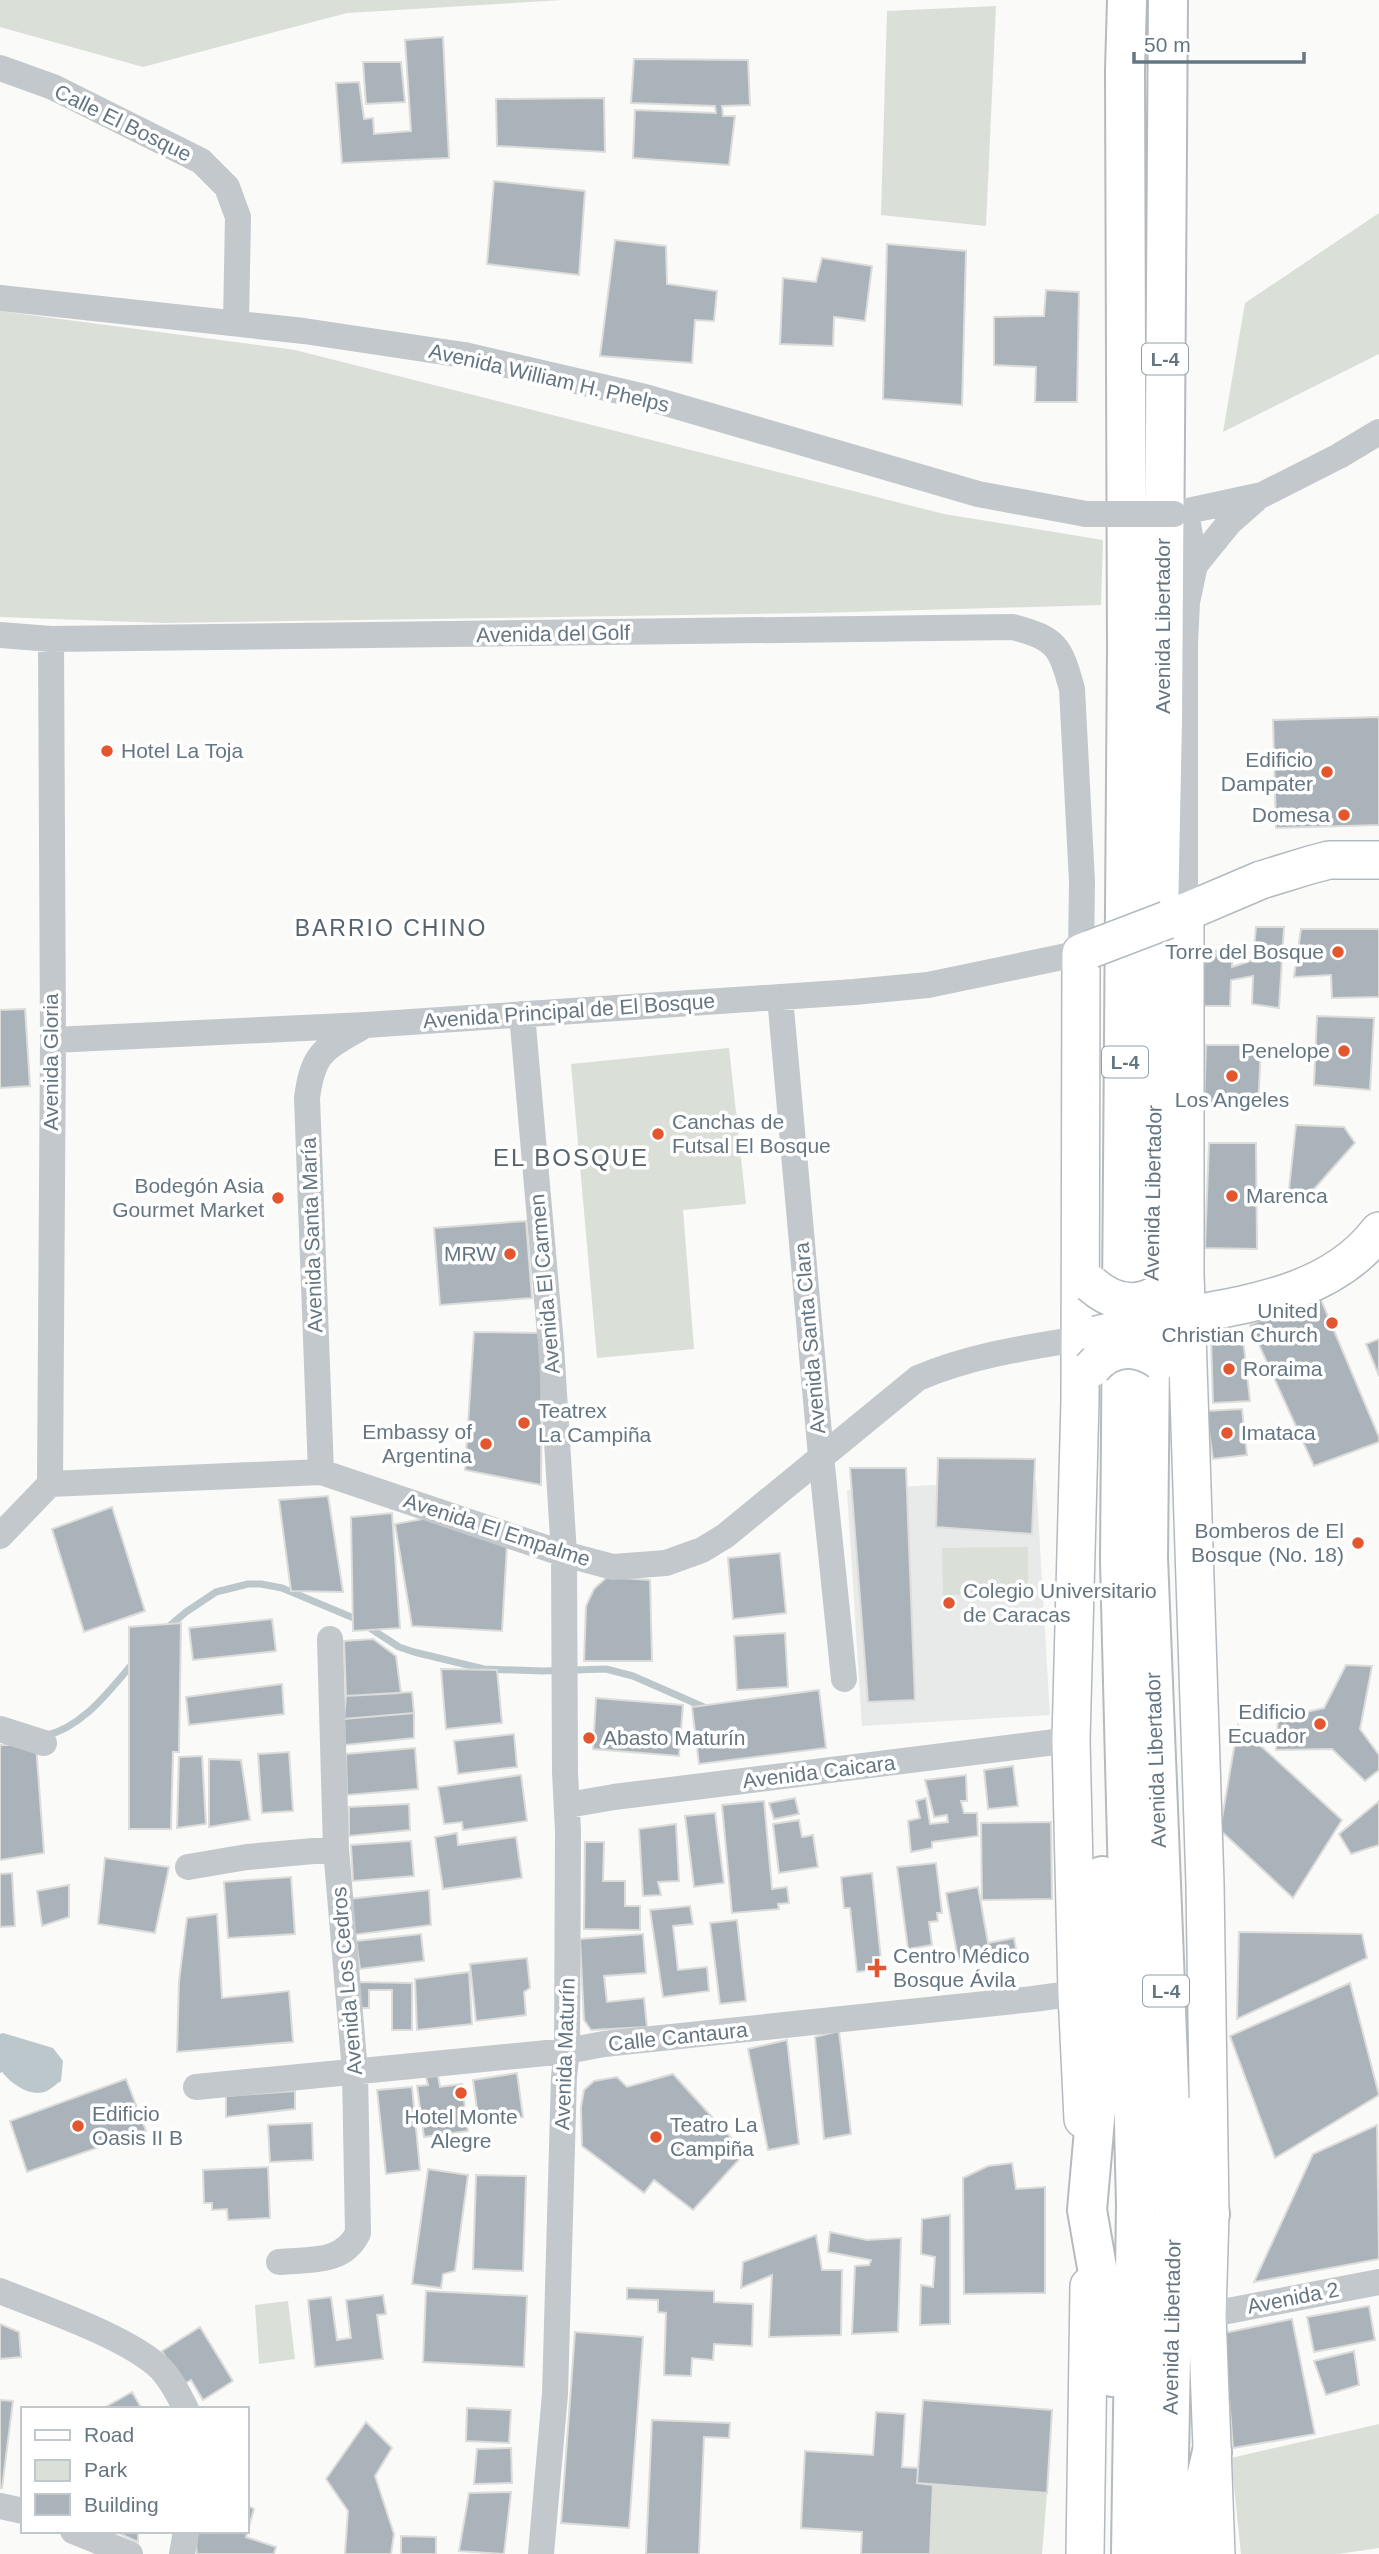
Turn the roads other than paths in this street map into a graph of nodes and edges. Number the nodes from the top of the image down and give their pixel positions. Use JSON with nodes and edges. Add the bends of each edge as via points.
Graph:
{"nodes":[{"id":1,"x":1127,"y":0,"type":"edge"},
{"id":2,"x":1168,"y":0,"type":"edge"},
{"id":3,"x":0,"y":68,"type":"edge"},
{"id":4,"x":0,"y":298,"type":"edge"},
{"id":5,"x":236,"y":322,"type":"junction"},
{"id":6,"x":1379,"y":432,"type":"edge"},
{"id":7,"x":1262,"y":495,"type":"junction"},
{"id":8,"x":1180,"y":513,"type":"junction"},
{"id":9,"x":1195,"y":565,"type":"junction"},
{"id":10,"x":0,"y":635,"type":"edge"},
{"id":11,"x":51,"y":639,"type":"junction"},
{"id":12,"x":1379,"y":860,"type":"edge"},
{"id":13,"x":1176,"y":916,"type":"junction"},
{"id":14,"x":1086,"y":951,"type":"junction"},
{"id":15,"x":780,"y":997,"type":"junction"},
{"id":16,"x":522,"y":1014,"type":"junction"},
{"id":17,"x":366,"y":1025,"type":"junction"},
{"id":18,"x":53,"y":1040,"type":"junction"},
{"id":19,"x":1379,"y":1231,"type":"edge"},
{"id":20,"x":1086,"y":1279,"type":"junction"},
{"id":21,"x":1167,"y":1311,"type":"junction"},
{"id":22,"x":1085,"y":1357,"type":"junction"},
{"id":23,"x":1189,"y":1384,"type":"junction"},
{"id":24,"x":1149,"y":1427,"type":"junction"},
{"id":25,"x":821,"y":1456,"type":"junction"},
{"id":26,"x":321,"y":1472,"type":"junction"},
{"id":27,"x":1121,"y":1475,"type":"junction"},
{"id":28,"x":50,"y":1484,"type":"junction"},
{"id":29,"x":0,"y":1536,"type":"edge"},
{"id":30,"x":564,"y":1554,"type":"junction"},
{"id":31,"x":330,"y":1639,"type":"dead end"},
{"id":32,"x":844,"y":1679,"type":"dead end"},
{"id":33,"x":0,"y":1729,"type":"edge"},
{"id":34,"x":1071,"y":1740,"type":"junction"},
{"id":35,"x":44,"y":1743,"type":"dead end"},
{"id":36,"x":568,"y":1805,"type":"junction"},
{"id":37,"x":336,"y":1849,"type":"junction"},
{"id":38,"x":188,"y":1867,"type":"dead end"},
{"id":39,"x":1076,"y":1993,"type":"junction"},
{"id":40,"x":567,"y":2051,"type":"junction"},
{"id":41,"x":355,"y":2072,"type":"junction"},
{"id":42,"x":196,"y":2087,"type":"dead end"},
{"id":43,"x":1087,"y":2210,"type":"junction"},
{"id":44,"x":1210,"y":2214,"type":"junction"},
{"id":45,"x":279,"y":2262,"type":"dead end"},
{"id":46,"x":1379,"y":2282,"type":"edge"},
{"id":47,"x":0,"y":2291,"type":"edge"},
{"id":48,"x":1207,"y":2315,"type":"junction"},
{"id":49,"x":185,"y":2407,"type":"edge"},
{"id":50,"x":1212,"y":2452,"type":"junction"},
{"id":51,"x":0,"y":2506,"type":"edge"},
{"id":52,"x":21,"y":2511,"type":"edge"},
{"id":53,"x":78,"y":2533,"type":"edge"},
{"id":54,"x":186,"y":2533,"type":"edge"},
{"id":55,"x":130,"y":2554,"type":"edge"},
{"id":56,"x":182,"y":2554,"type":"edge"},
{"id":57,"x":541,"y":2554,"type":"edge"},
{"id":58,"x":1085,"y":2554,"type":"edge"},
{"id":59,"x":1107,"y":2554,"type":"edge"},
{"id":60,"x":1131,"y":2554,"type":"edge"},
{"id":61,"x":1167,"y":2554,"type":"edge"},
{"id":62,"x":1196,"y":2554,"type":"edge"},
{"id":63,"x":1216,"y":2554,"type":"edge"}],
"edges":[{"from":1,"to":27,"type":"main road","name":"Avenida Libertador","number":"L-4"},
{"from":2,"to":24,"type":"main road","name":"Avenida Libertador","number":"L-4","via":[[1163,719]]},
{"from":3,"to":5,"type":"street","name":"Calle El Bosque","via":[[53,87],[201,161],[227,187],[237,217]]},
{"from":4,"to":5,"type":"street","name":"Avenida William H. Phelps"},
{"from":5,"to":8,"type":"street","name":"Avenida William H. Phelps","bridge":true,"via":[[464,355],[645,397],[978,494],[1086,514]]},
{"from":6,"to":7,"type":"street"},
{"from":7,"to":8,"type":"street","name":"Avenida William H. Phelps"},
{"from":7,"to":9,"type":"street","via":[[1237,514]]},
{"from":8,"to":9,"type":"street","name":"Avenida Libertador"},
{"from":9,"to":13,"type":"street","name":"Avenida Libertador","via":[[1186,615]]},
{"from":10,"to":11,"type":"street","name":"Avenida del Golf"},
{"from":11,"to":14,"type":"street","name":"Avenida del Golf","via":[[1013,627],[1045,637],[1056,646],[1072,689]]},
{"from":11,"to":18,"type":"street","name":"Avenida Gloria"},
{"from":12,"to":13,"type":"main road","via":[[1310,864]]},
{"from":13,"to":14,"type":"main road","bridge":true},
{"from":13,"to":21,"type":"main road","name":"Avenida Libertador","via":[[1185,1274]]},
{"from":14,"to":15,"type":"street","name":"Avenida Principal de El Bosque","via":[[928,985]]},
{"from":14,"to":20,"type":"main road","number":"L-4"},
{"from":15,"to":16,"type":"street","name":"Avenida Principal de El Bosque"},
{"from":15,"to":25,"type":"street","name":"Avenida Santa Clara"},
{"from":16,"to":17,"type":"street","name":"Avenida Principal de El Bosque"},
{"from":16,"to":30,"type":"street","name":"Avenida El Carmen"},
{"from":17,"to":18,"type":"street","name":"Avenida Principal de El Bosque"},
{"from":17,"to":26,"type":"street","name":"Avenida Santa María","via":[[327,1047],[311,1071],[307,1098]]},
{"from":18,"to":28,"type":"street","name":"Avenida Gloria"},
{"from":19,"to":21,"type":"main road","via":[[1345,1264],[1294,1290],[1262,1301]]},
{"from":20,"to":21,"type":"main road","bridge":true,"via":[[1114,1300],[1150,1299]]},
{"from":20,"to":22,"type":"main road","number":"L-4"},
{"from":21,"to":22,"type":"main road","bridge":true},
{"from":21,"to":23,"type":"main road","name":"Avenida Libertador","number":"L-4"},
{"from":22,"to":23,"type":"main road","bridge":true,"via":[[1133,1348],[1148,1353]]},
{"from":22,"to":25,"type":"street","name":"Avenida El Empalme","via":[[997,1352],[951,1364],[918,1378]]},
{"from":22,"to":34,"type":"main road","number":"L-4"},
{"from":23,"to":44,"type":"main road","name":"Avenida Libertador","number":"L-4"},
{"from":24,"to":44,"type":"main road","number":"L-4","via":[[1176,1788],[1189,2103]]},
{"from":24,"to":61,"type":"main road","name":"Avenida Libertador","number":"L-4","via":[[1149,1557],[1174,2211]]},
{"from":25,"to":30,"type":"street","name":"Avenida El Empalme","via":[[702,1550],[666,1563],[613,1567]]},
{"from":25,"to":32,"type":"street","name":"Avenida Santa Clara"},
{"from":26,"to":28,"type":"street","name":"Avenida El Empalme"},
{"from":26,"to":30,"type":"street","name":"Avenida El Empalme"},
{"from":27,"to":43,"type":"main road","number":"L-4","via":[[1107,1514],[1098,1591],[1103,2028]]},
{"from":27,"to":60,"type":"main road","name":"Avenida Libertador","number":"L-4","via":[[1136,2205]]},
{"from":28,"to":29,"type":"street"},
{"from":30,"to":36,"type":"street","name":"Avenida Maturín"},
{"from":31,"to":37,"type":"street","name":"Avenida Los Cedros"},
{"from":33,"to":35,"type":"street"},
{"from":34,"to":36,"type":"street","name":"Avenida Caicara"},
{"from":34,"to":39,"type":"main road","number":"L-4"},
{"from":36,"to":40,"type":"street","name":"Avenida Maturín"},
{"from":37,"to":38,"type":"street"},
{"from":37,"to":41,"type":"street","name":"Avenida Los Cedros"},
{"from":39,"to":40,"type":"street","name":"Calle Cantaura"},
{"from":39,"to":43,"type":"main road","number":"L-4"},
{"from":40,"to":41,"type":"street","name":"Calle Cantaura"},
{"from":40,"to":57,"type":"street","name":"Avenida Maturín","via":[[555,2394]]},
{"from":41,"to":42,"type":"street","name":"Calle Cantaura"},
{"from":41,"to":45,"type":"street","name":"Avenida Los Cedros","via":[[358,2233],[352,2246],[339,2256]]},
{"from":43,"to":58,"type":"main road","number":"L-4","via":[[1090,2313]]},
{"from":43,"to":59,"type":"main road","number":"L-4","via":[[1113,2359]]},
{"from":44,"to":48,"type":"main road","name":"Avenida Libertador","number":"L-4"},
{"from":46,"to":48,"type":"street","name":"Avenida 2"},
{"from":47,"to":49,"type":"street","via":[[132,2349],[160,2368]]},
{"from":48,"to":50,"type":"main road","name":"Avenida Libertador","number":"L-4"},
{"from":50,"to":62,"type":"main road","number":"L-4","via":[[1196,2519]]},
{"from":50,"to":63,"type":"main road","name":"Avenida Libertador","number":"L-4"},
{"from":51,"to":52,"type":"street"},
{"from":53,"to":55,"type":"street"},
{"from":54,"to":56,"type":"street"}]}
